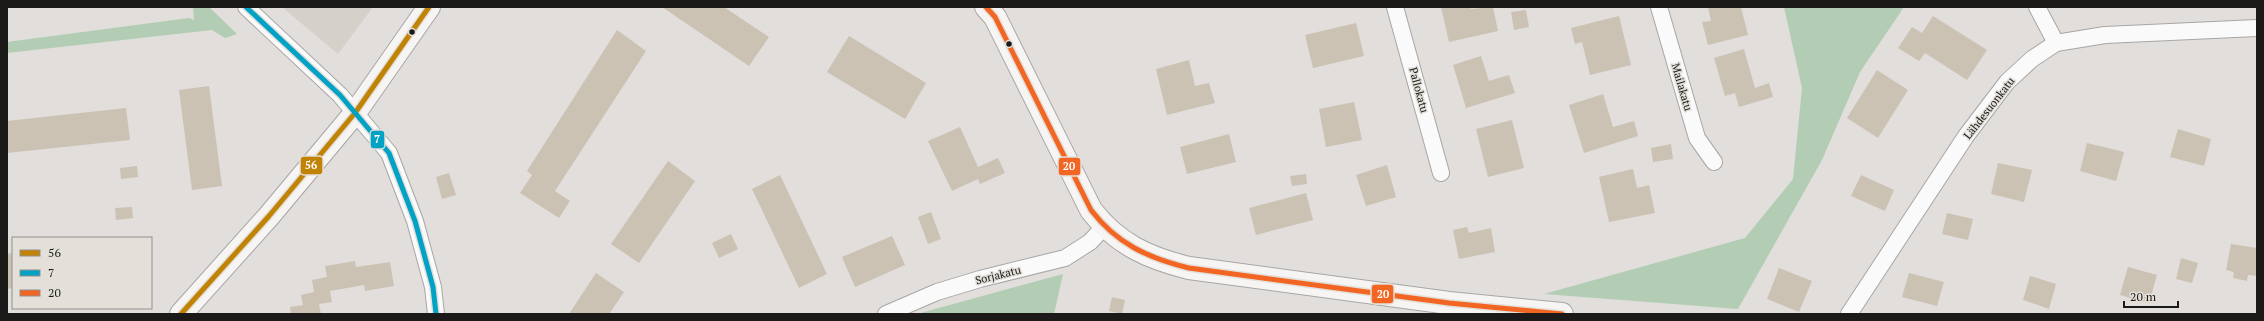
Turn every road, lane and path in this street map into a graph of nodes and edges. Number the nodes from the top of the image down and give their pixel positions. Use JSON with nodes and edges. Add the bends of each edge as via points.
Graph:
{"nodes":[{"id":1,"x":246,"y":7,"type":"edge"},
{"id":2,"x":429,"y":7,"type":"edge"},
{"id":3,"x":986,"y":7,"type":"edge"},
{"id":4,"x":1396,"y":7,"type":"edge"},
{"id":5,"x":1659,"y":7,"type":"edge"},
{"id":6,"x":2037,"y":7,"type":"edge"},
{"id":7,"x":2257,"y":28,"type":"edge"},
{"id":8,"x":2056,"y":43,"type":"junction"},
{"id":9,"x":355,"y":113,"type":"junction"},
{"id":10,"x":1714,"y":162,"type":"dead end"},
{"id":11,"x":1441,"y":173,"type":"dead end"},
{"id":12,"x":1104,"y":227,"type":"junction"},
{"id":13,"x":181,"y":314,"type":"edge"},
{"id":14,"x":436,"y":314,"type":"edge"},
{"id":15,"x":886,"y":314,"type":"edge"},
{"id":16,"x":1562,"y":314,"type":"edge"},
{"id":17,"x":1849,"y":314,"type":"edge"}],
"edges":[{"from":1,"to":9,"type":"street","via":[[340,95]]},
{"from":2,"to":9,"type":"street"},
{"from":3,"to":12,"type":"street","via":[[995,17],[1091,210]]},
{"from":4,"to":11,"type":"street","name":"Pallokatu"},
{"from":5,"to":10,"type":"street","name":"Mailakatu","via":[[1697,138]]},
{"from":6,"to":8,"type":"street"},
{"from":7,"to":8,"type":"street","name":"Lähdesuonkatu","via":[[2105,35]]},
{"from":8,"to":17,"type":"street","name":"Lähdesuonkatu","via":[[2032,59],[2007,82],[1966,136]]},
{"from":9,"to":13,"type":"street","via":[[269,216]]},
{"from":9,"to":14,"type":"street","via":[[389,153],[415,221],[433,287]]},
{"from":12,"to":15,"type":"street","name":"Sorjakatu","via":[[1090,242],[1066,258],[937,292]]},
{"from":12,"to":16,"type":"street","via":[[1131,247],[1159,261],[1189,268],[1449,303]]}]}
